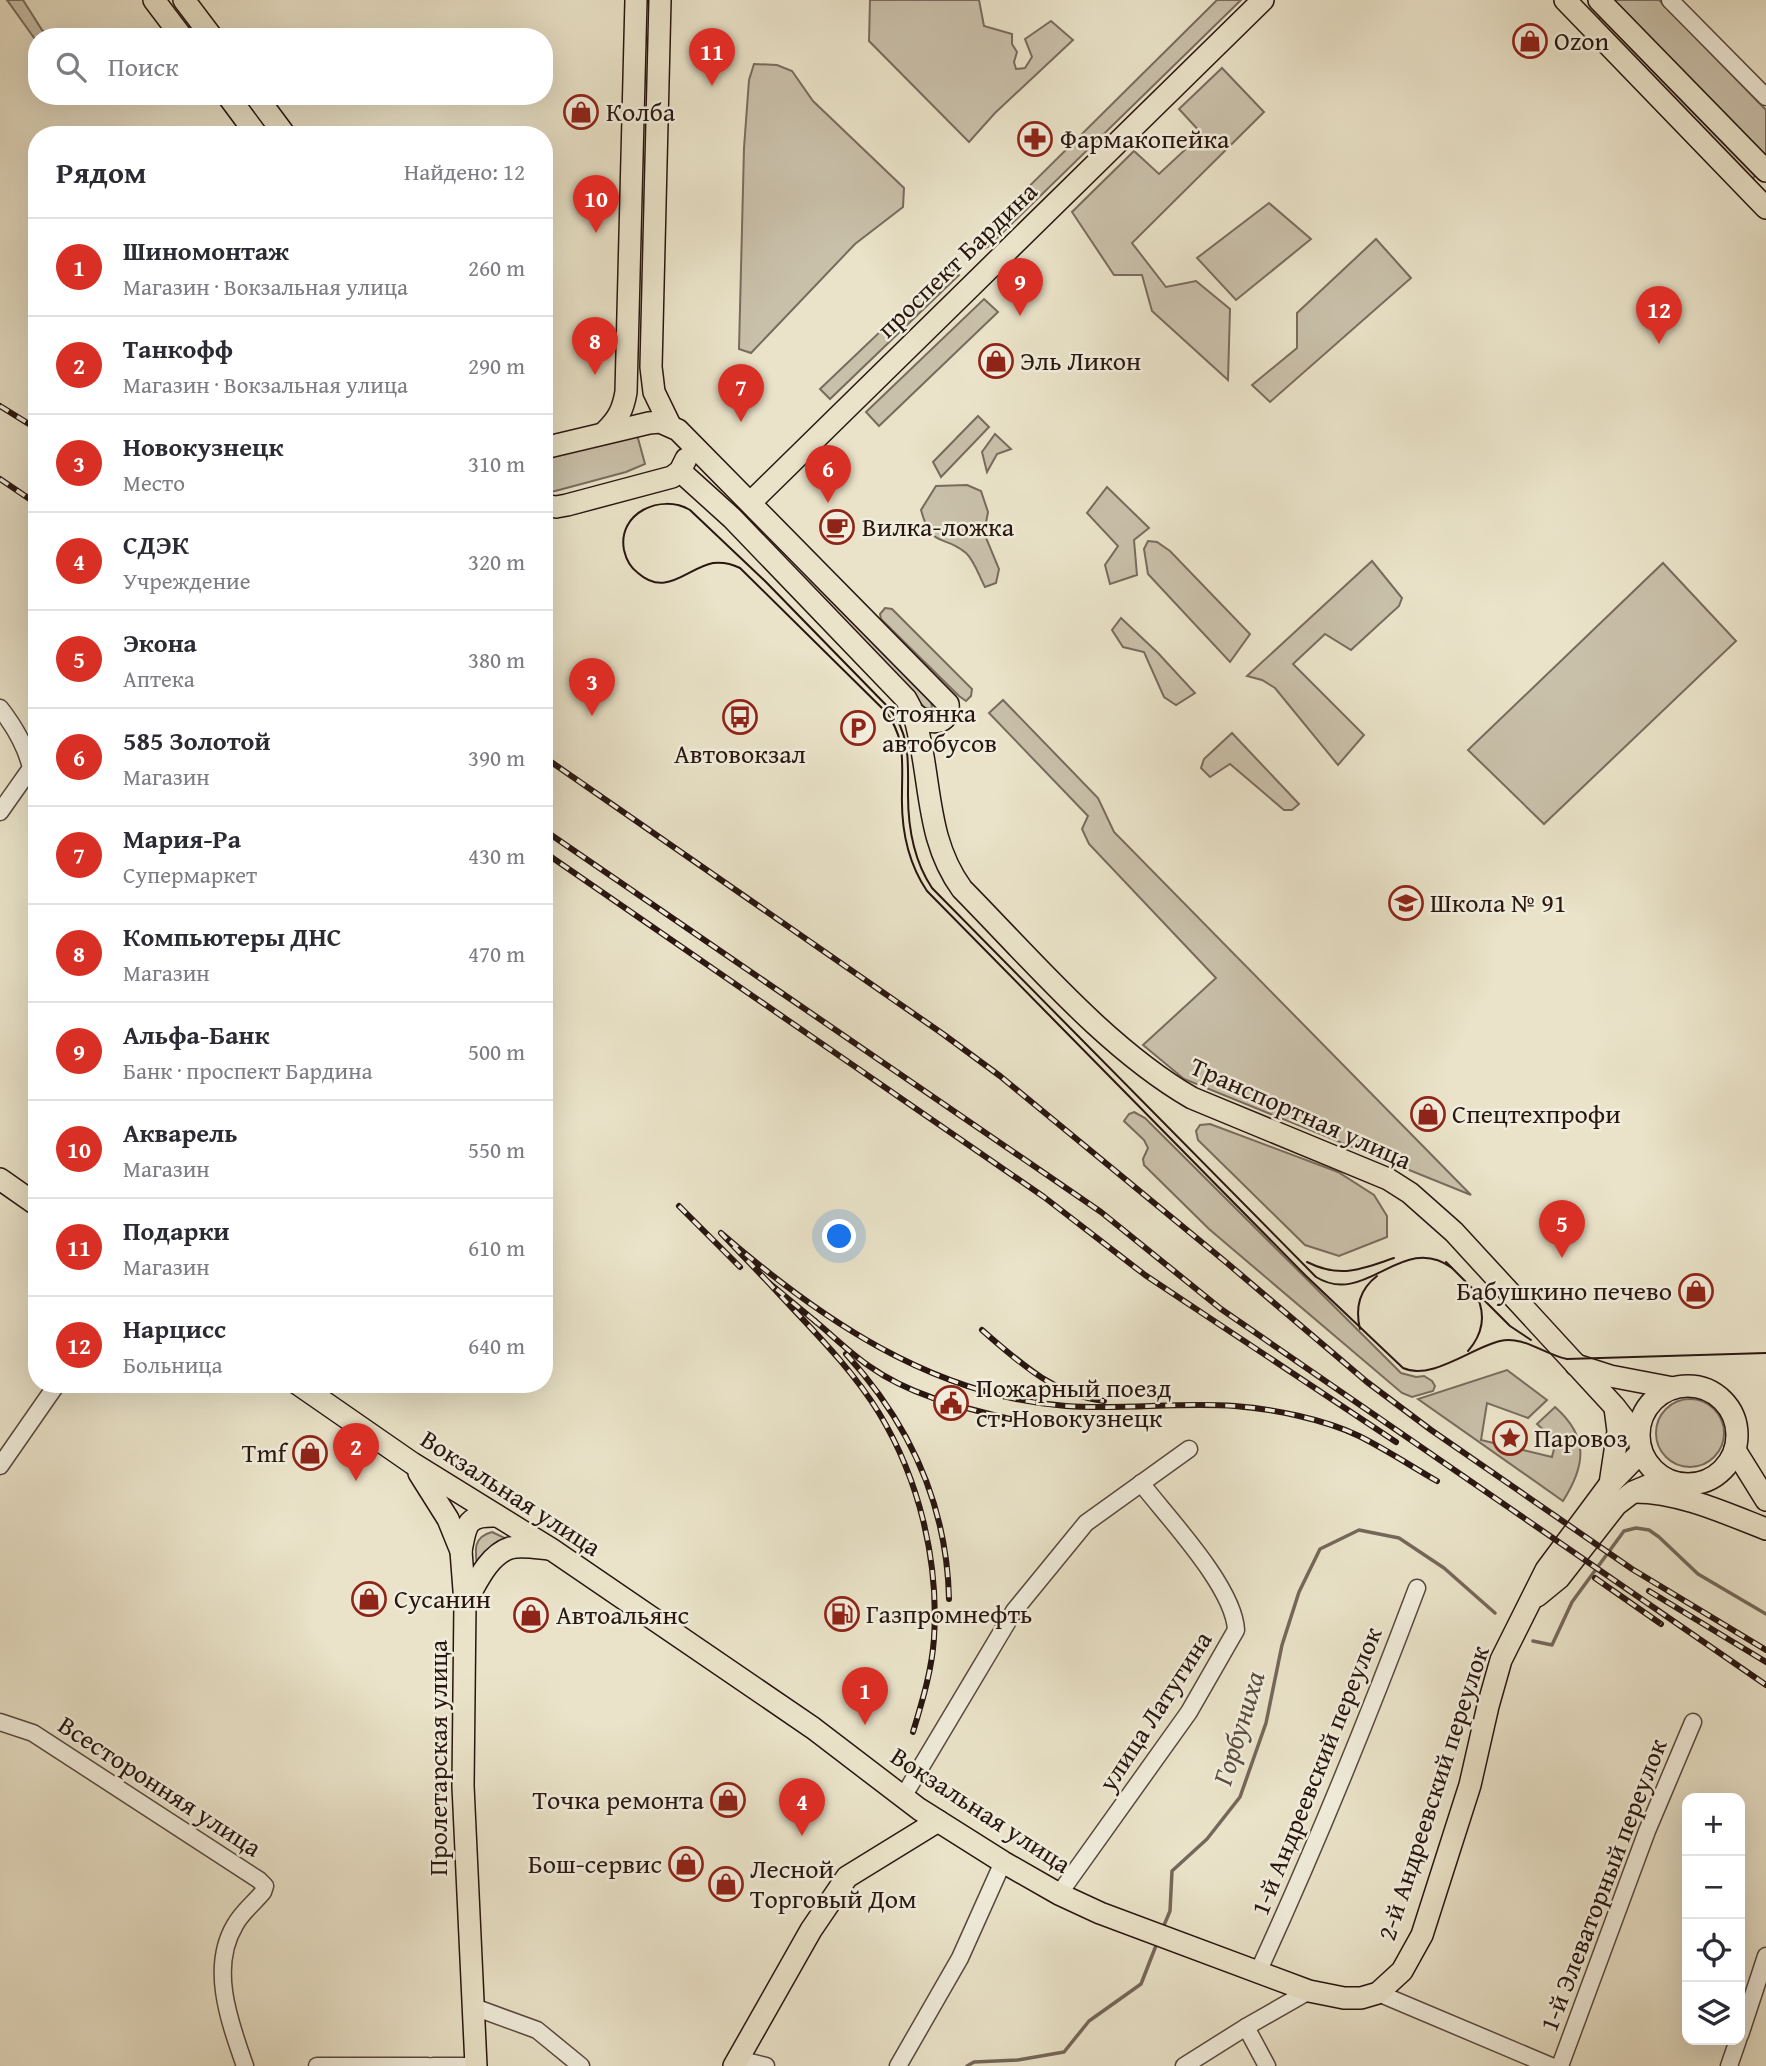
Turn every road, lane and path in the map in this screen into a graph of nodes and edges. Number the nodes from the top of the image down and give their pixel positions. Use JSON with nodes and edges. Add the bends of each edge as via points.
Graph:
{"nodes":[{"id":1,"x":154,"y":0,"type":"edge"},
{"id":2,"x":184,"y":0,"type":"edge"},
{"id":3,"x":636,"y":0,"type":"edge"},
{"id":4,"x":660,"y":0,"type":"edge"},
{"id":5,"x":1262,"y":0,"type":"edge"},
{"id":6,"x":1565,"y":0,"type":"edge"},
{"id":7,"x":1599,"y":0,"type":"edge"},
{"id":8,"x":1670,"y":0,"type":"edge"},
{"id":9,"x":175,"y":28,"type":"edge"},
{"id":10,"x":205,"y":28,"type":"edge"},
{"id":11,"x":1766,"y":97,"type":"edge"},
{"id":12,"x":235,"y":105,"type":"edge"},
{"id":13,"x":263,"y":105,"type":"edge"},
{"id":14,"x":250,"y":126,"type":"edge"},
{"id":15,"x":279,"y":126,"type":"edge"},
{"id":16,"x":1766,"y":171,"type":"edge"},
{"id":17,"x":1766,"y":208,"type":"edge"},
{"id":18,"x":674,"y":427,"type":"junction"},
{"id":19,"x":606,"y":432,"type":"junction"},
{"id":20,"x":553,"y":446,"type":"edge"},
{"id":21,"x":680,"y":471,"type":"junction"},
{"id":22,"x":751,"y":502,"type":"junction"},
{"id":23,"x":553,"y":507,"type":"edge"},
{"id":24,"x":732,"y":518,"type":"junction"},
{"id":25,"x":0,"y":708,"type":"edge"},
{"id":26,"x":916,"y":715,"type":"junction"},
{"id":27,"x":944,"y":716,"type":"junction"},
{"id":28,"x":28,"y":755,"type":"edge"},
{"id":29,"x":28,"y":772,"type":"edge"},
{"id":30,"x":0,"y":812,"type":"edge"},
{"id":31,"x":932,"y":817,"type":"junction"},
{"id":32,"x":0,"y":1179,"type":"edge"},
{"id":33,"x":28,"y":1199,"type":"edge"},
{"id":34,"x":1575,"y":1365,"type":"junction"},
{"id":35,"x":1673,"y":1388,"type":"junction"},
{"id":36,"x":51,"y":1393,"type":"edge"},
{"id":37,"x":311,"y":1393,"type":"edge"},
{"id":38,"x":1614,"y":1406,"type":"junction"},
{"id":39,"x":1639,"y":1445,"type":"junction"},
{"id":40,"x":1189,"y":1449,"type":"dead end"},
{"id":41,"x":1735,"y":1450,"type":"junction"},
{"id":42,"x":412,"y":1463,"type":"junction"},
{"id":43,"x":0,"y":1466,"type":"edge"},
{"id":44,"x":1664,"y":1479,"type":"junction"},
{"id":45,"x":1140,"y":1483,"type":"junction"},
{"id":46,"x":1610,"y":1484,"type":"junction"},
{"id":47,"x":1692,"y":1485,"type":"junction"},
{"id":48,"x":1633,"y":1492,"type":"junction"},
{"id":49,"x":1766,"y":1500,"type":"edge"},
{"id":50,"x":496,"y":1516,"type":"junction"},
{"id":51,"x":1766,"y":1528,"type":"edge"},
{"id":52,"x":551,"y":1549,"type":"junction"},
{"id":53,"x":461,"y":1550,"type":"junction"},
{"id":54,"x":1417,"y":1588,"type":"dead end"},
{"id":55,"x":466,"y":1602,"type":"junction"},
{"id":56,"x":1531,"y":1602,"type":"junction"},
{"id":57,"x":0,"y":1722,"type":"edge"},
{"id":58,"x":1693,"y":1722,"type":"dead end"},
{"id":59,"x":903,"y":1797,"type":"junction"},
{"id":60,"x":938,"y":1821,"type":"junction"},
{"id":61,"x":1003,"y":1862,"type":"junction"},
{"id":62,"x":1059,"y":1894,"type":"junction"},
{"id":63,"x":1766,"y":1956,"type":"edge"},
{"id":64,"x":1258,"y":1972,"type":"junction"},
{"id":65,"x":1309,"y":1991,"type":"junction"},
{"id":66,"x":1378,"y":1993,"type":"junction"},
{"id":67,"x":474,"y":2007,"type":"junction"},
{"id":68,"x":1745,"y":2020,"type":"edge"},
{"id":69,"x":1246,"y":2027,"type":"junction"},
{"id":70,"x":1736,"y":2045,"type":"edge"},
{"id":71,"x":736,"y":2062,"type":"edge"},
{"id":72,"x":244,"y":2066,"type":"edge"},
{"id":73,"x":317,"y":2066,"type":"edge"},
{"id":74,"x":431,"y":2066,"type":"edge"},
{"id":75,"x":476,"y":2066,"type":"edge"},
{"id":76,"x":581,"y":2066,"type":"edge"},
{"id":77,"x":766,"y":2066,"type":"edge"},
{"id":78,"x":898,"y":2066,"type":"edge"},
{"id":79,"x":1184,"y":2066,"type":"edge"},
{"id":80,"x":1267,"y":2066,"type":"edge"},
{"id":81,"x":1551,"y":2066,"type":"edge"},
{"id":82,"x":1560,"y":2066,"type":"edge"},
{"id":83,"x":1729,"y":2066,"type":"edge"}],
"edges":[{"from":1,"to":9,"type":"main road"},
{"from":2,"to":10,"type":"main road"},
{"from":3,"to":19,"type":"main road","via":[[626,392],[624,407]]},
{"from":4,"to":18,"type":"main road","via":[[651,367],[654,392]]},
{"from":5,"to":22,"type":"main road","name":"проспект Бардина"},
{"from":6,"to":17,"type":"main road"},
{"from":7,"to":16,"type":"main road"},
{"from":8,"to":11,"type":"street"},
{"from":12,"to":14,"type":"main road"},
{"from":13,"to":15,"type":"main road"},
{"from":18,"to":19,"type":"main road","via":[[660,422]]},
{"from":18,"to":21,"type":"main road","via":[[686,441]]},
{"from":18,"to":22,"type":"main road"},
{"from":19,"to":20,"type":"main road"},
{"from":21,"to":23,"type":"main road","via":[[672,477]]},
{"from":21,"to":24,"type":"main road","name":"Транспортная улица"},
{"from":22,"to":24,"type":"main road","name":"проспект Бардина","via":[[748,514]]},
{"from":22,"to":27,"type":"main road","via":[[943,697]]},
{"from":24,"to":26,"type":"main road","name":"Транспортная улица","via":[[906,699]]},
{"from":25,"to":28,"type":"street"},
{"from":26,"to":27,"type":"main road","via":[[930,723]]},
{"from":26,"to":31,"type":"main road","name":"Транспортная улица"},
{"from":27,"to":31,"type":"main road","name":"Транспортная улица"},
{"from":29,"to":30,"type":"street"},
{"from":31,"to":34,"type":"main road","name":"Транспортная улица","via":[[938,845],[962,889],[1127,1052],[1192,1098],[1388,1179],[1410,1193],[1454,1232]]},
{"from":32,"to":33,"type":"main road"},
{"from":34,"to":35,"type":"main road"},
{"from":34,"to":38,"type":"main road","name":"Транспортная улица"},
{"from":35,"to":39,"type":"main road","via":[[1647,1406],[1640,1421]]},
{"from":35,"to":41,"type":"main road","via":[[1697,1386],[1721,1398],[1736,1424]]},
{"from":36,"to":43,"type":"street"},
{"from":37,"to":42,"type":"main road","name":"Вокзальная улица"},
{"from":38,"to":39,"type":"main road","name":"Транспортная улица"},
{"from":38,"to":46,"type":"main road","via":[[1618,1431]]},
{"from":39,"to":44,"type":"main road","via":[[1646,1463]]},
{"from":39,"to":46,"type":"main road","name":"2-й Андреевский переулок"},
{"from":40,"to":45,"type":"street"},
{"from":41,"to":47,"type":"main road","via":[[1718,1474]]},
{"from":41,"to":49,"type":"main road"},
{"from":42,"to":50,"type":"main road","name":"Вокзальная улица"},
{"from":42,"to":53,"type":"main road","name":"Пролетарская улица","via":[[442,1508]]},
{"from":44,"to":47,"type":"main road"},
{"from":44,"to":48,"type":"main road"},
{"from":45,"to":59,"type":"street","via":[[1086,1523],[1014,1611]]},
{"from":45,"to":62,"type":"street","name":"улица Латугина","via":[[1202,1560],[1230,1603],[1236,1630],[1189,1712]]},
{"from":46,"to":56,"type":"main road","name":"2-й Андреевский переулок","via":[[1546,1570]]},
{"from":47,"to":51,"type":"main road"},
{"from":48,"to":51,"type":"main road","via":[[1678,1498]]},
{"from":48,"to":56,"type":"main road","via":[[1616,1505],[1559,1578]]},
{"from":50,"to":52,"type":"main road","name":"Вокзальная улица"},
{"from":50,"to":53,"type":"main road","via":[[469,1521]]},
{"from":52,"to":55,"type":"main road","via":[[511,1548],[498,1556]]},
{"from":52,"to":59,"type":"main road","name":"Вокзальная улица","via":[[813,1728]]},
{"from":53,"to":55,"type":"main road","name":"Пролетарская улица"},
{"from":54,"to":64,"type":"street","name":"1-й Андреевский переулок","via":[[1369,1715]]},
{"from":55,"to":67,"type":"main road","name":"Пролетарская улица","via":[[464,1786]]},
{"from":56,"to":66,"type":"main road","name":"2-й Андреевский переулок","via":[[1502,1660],[1470,1785],[1422,1936],[1402,1971]]},
{"from":57,"to":72,"type":"street","name":"Всесторонняя улица","via":[[33,1733],[265,1886],[227,1940],[223,1990]]},
{"from":58,"to":82,"type":"street","name":"1-й Элеваторный переулок","via":[[1647,1831]]},
{"from":59,"to":60,"type":"main road","name":"Вокзальная улица"},
{"from":60,"to":61,"type":"main road","name":"Вокзальная улица"},
{"from":60,"to":71,"type":"main road","via":[[847,1877],[811,1930]]},
{"from":61,"to":62,"type":"main road","name":"Вокзальная улица"},
{"from":61,"to":78,"type":"street","via":[[960,1958]]},
{"from":62,"to":64,"type":"main road","name":"Вокзальная улица"},
{"from":63,"to":68,"type":"street"},
{"from":64,"to":65,"type":"main road","name":"Вокзальная улица"},
{"from":65,"to":66,"type":"main road","name":"Вокзальная улица","via":[[1344,1998]]},
{"from":65,"to":69,"type":"street"},
{"from":66,"to":81,"type":"street"},
{"from":67,"to":75,"type":"main road","name":"Пролетарская улица"},
{"from":67,"to":76,"type":"street","via":[[537,2030]]},
{"from":69,"to":79,"type":"street"},
{"from":69,"to":80,"type":"street"},
{"from":70,"to":83,"type":"street"},
{"from":71,"to":77,"type":"street"},
{"from":73,"to":74,"type":"street"},
{"from":74,"to":75,"type":"street"}]}
